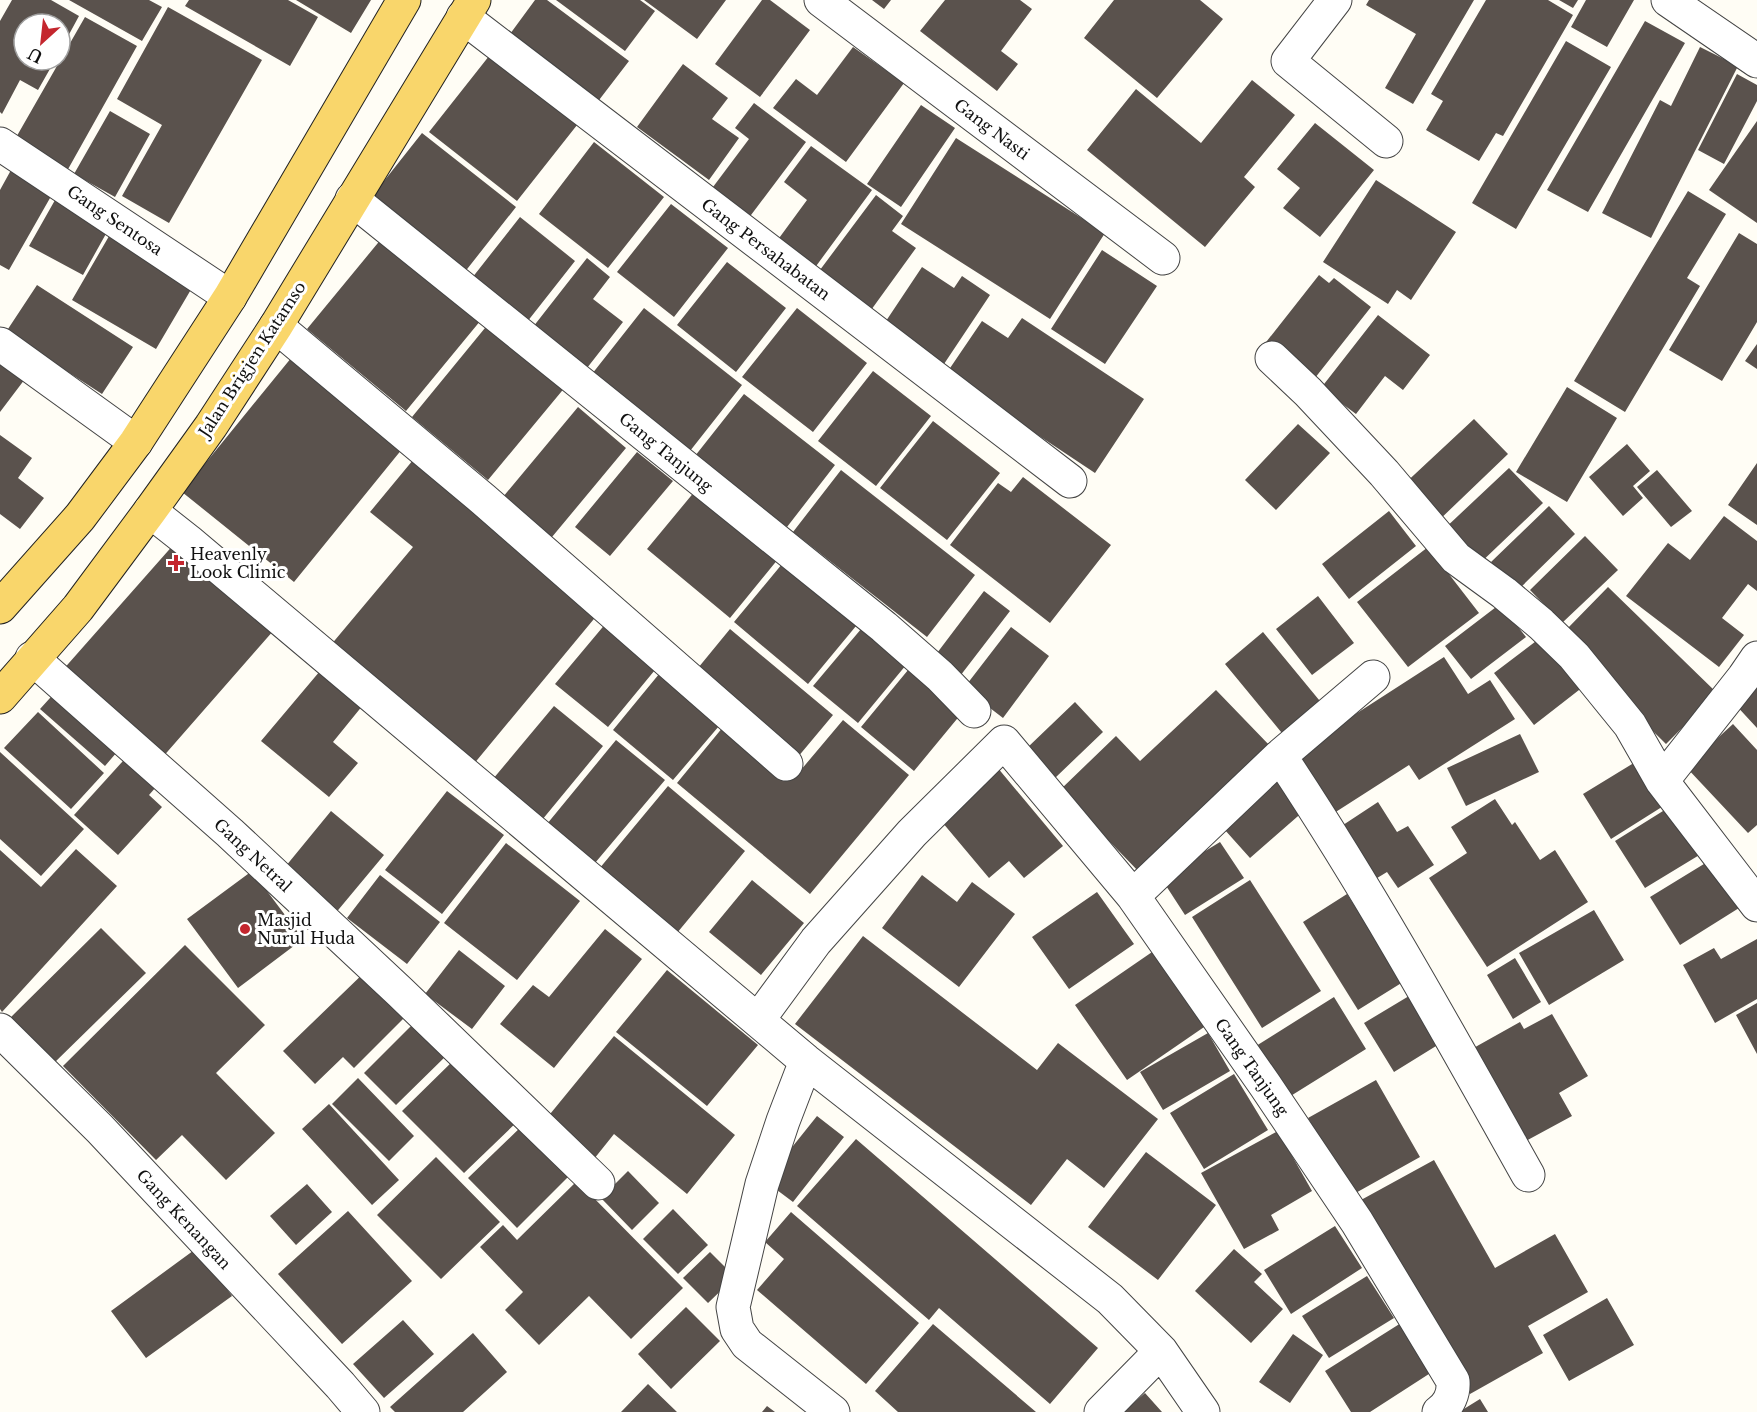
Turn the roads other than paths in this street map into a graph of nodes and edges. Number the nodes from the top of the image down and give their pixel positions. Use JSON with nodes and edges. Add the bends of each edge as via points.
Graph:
{"nodes":[{"id":1,"x":404,"y":0,"type":"edge"},
{"id":2,"x":821,"y":0,"type":"edge"},
{"id":3,"x":1335,"y":0,"type":"edge"},
{"id":4,"x":1668,"y":0,"type":"edge"},
{"id":5,"x":469,"y":9,"type":"edge"},
{"id":6,"x":1757,"y":61,"type":"edge"},
{"id":7,"x":1386,"y":141,"type":"dead end"},
{"id":8,"x":0,"y":144,"type":"edge"},
{"id":9,"x":352,"y":200,"type":"junction"},
{"id":10,"x":1163,"y":258,"type":"dead end"},
{"id":11,"x":230,"y":297,"type":"junction"},
{"id":12,"x":276,"y":326,"type":"junction"},
{"id":13,"x":0,"y":344,"type":"edge"},
{"id":14,"x":1272,"y":358,"type":"dead end"},
{"id":15,"x":136,"y":442,"type":"junction"},
{"id":16,"x":1070,"y":481,"type":"dead end"},
{"id":17,"x":150,"y":511,"type":"junction"},
{"id":18,"x":0,"y":607,"type":"edge"},
{"id":19,"x":32,"y":658,"type":"junction"},
{"id":20,"x":1757,"y":658,"type":"edge"},
{"id":21,"x":1374,"y":677,"type":"dead end"},
{"id":22,"x":0,"y":697,"type":"edge"},
{"id":23,"x":974,"y":711,"type":"dead end"},
{"id":24,"x":1280,"y":756,"type":"junction"},
{"id":25,"x":786,"y":764,"type":"dead end"},
{"id":26,"x":1662,"y":781,"type":"junction"},
{"id":27,"x":1133,"y":896,"type":"junction"},
{"id":28,"x":1757,"y":905,"type":"edge"},
{"id":29,"x":758,"y":1020,"type":"junction"},
{"id":30,"x":0,"y":1030,"type":"edge"},
{"id":31,"x":806,"y":1061,"type":"junction"},
{"id":32,"x":1528,"y":1175,"type":"dead end"},
{"id":33,"x":598,"y":1183,"type":"dead end"},
{"id":34,"x":1161,"y":1351,"type":"junction"},
{"id":35,"x":363,"y":1412,"type":"edge"},
{"id":36,"x":832,"y":1412,"type":"edge"},
{"id":37,"x":1101,"y":1412,"type":"edge"},
{"id":38,"x":1203,"y":1412,"type":"edge"},
{"id":39,"x":1439,"y":1412,"type":"edge"}],
"edges":[{"from":1,"to":11,"type":"main road"},
{"from":2,"to":10,"type":"street","name":"Gang Nasti"},
{"from":3,"to":7,"type":"street","via":[[1288,61]]},
{"from":4,"to":6,"type":"street"},
{"from":5,"to":9,"type":"main road","name":"Jalan Brigjen Katamso"},
{"from":5,"to":16,"type":"street","name":"Gang Persahabatan"},
{"from":8,"to":11,"type":"street","name":"Gang Sentosa"},
{"from":9,"to":12,"type":"main road","name":"Jalan Brigjen Katamso"},
{"from":9,"to":23,"type":"street","name":"Gang Tanjung","via":[[884,627]]},
{"from":11,"to":15,"type":"main road"},
{"from":12,"to":17,"type":"main road","name":"Jalan Brigjen Katamso"},
{"from":12,"to":25,"type":"street","via":[[484,500]]},
{"from":13,"to":15,"type":"street"},
{"from":14,"to":26,"type":"street","via":[[1384,473],[1455,558],[1504,593],[1574,656],[1630,724]]},
{"from":15,"to":18,"type":"main road","via":[[80,517]]},
{"from":17,"to":19,"type":"main road","name":"Jalan Brigjen Katamso","via":[[78,608]]},
{"from":17,"to":29,"type":"street"},
{"from":19,"to":22,"type":"main road","name":"Jalan Brigjen Katamso"},
{"from":19,"to":33,"type":"street","name":"Gang Netral","via":[[230,833]]},
{"from":20,"to":26,"type":"street"},
{"from":21,"to":24,"type":"street"},
{"from":24,"to":27,"type":"street"},
{"from":24,"to":32,"type":"street","via":[[1450,1037]]},
{"from":26,"to":28,"type":"street"},
{"from":27,"to":29,"type":"street","name":"Gang Tanjung","via":[[1004,742],[912,832],[816,941]]},
{"from":27,"to":39,"type":"street","name":"Gang Tanjung","via":[[1357,1222],[1453,1381],[1451,1397]]},
{"from":29,"to":31,"type":"street"},
{"from":30,"to":35,"type":"street","name":"Gang Kenangan","via":[[99,1129]]},
{"from":31,"to":34,"type":"street","via":[[1110,1299]]},
{"from":31,"to":36,"type":"street","via":[[762,1184],[733,1308],[737,1329],[747,1344]]},
{"from":34,"to":37,"type":"street"},
{"from":34,"to":38,"type":"street"}]}
